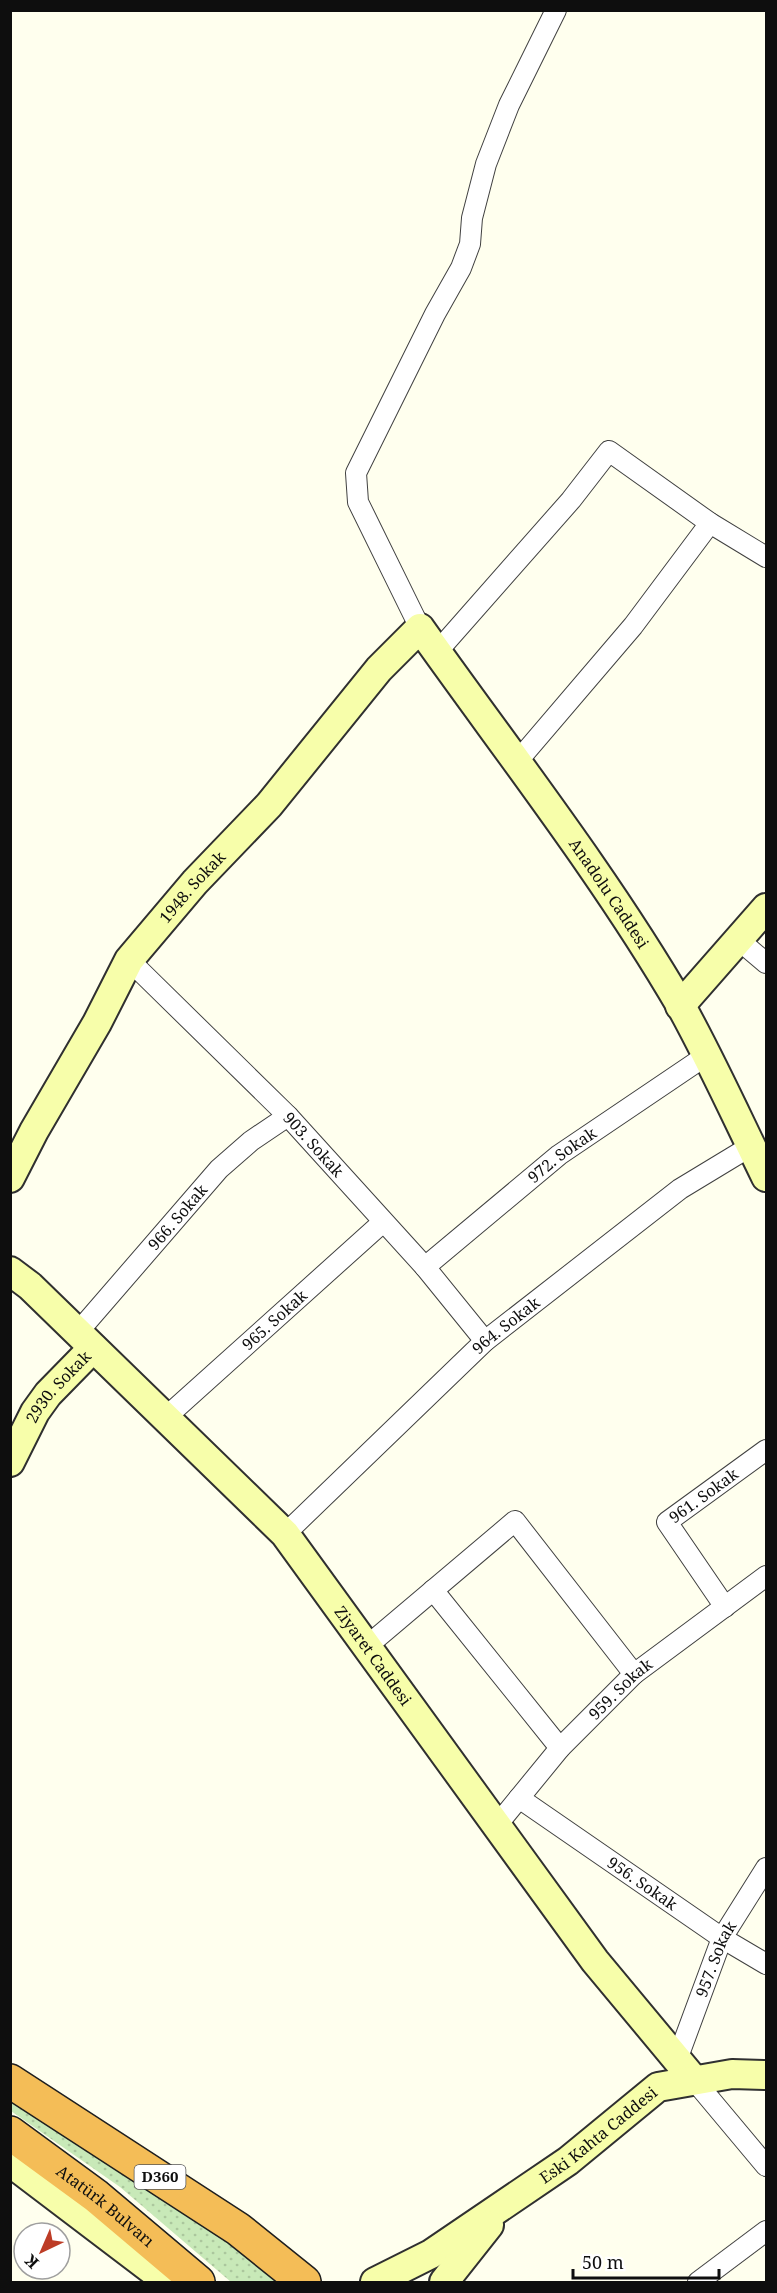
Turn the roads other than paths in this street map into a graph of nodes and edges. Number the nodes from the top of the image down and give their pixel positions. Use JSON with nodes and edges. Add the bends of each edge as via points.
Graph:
{"nodes":[{"id":1,"x":556,"y":10,"type":"edge"},
{"id":2,"x":710,"y":523,"type":"junction"},
{"id":3,"x":766,"y":557,"type":"edge"},
{"id":4,"x":420,"y":628,"type":"junction"},
{"id":5,"x":437,"y":652,"type":"junction"},
{"id":6,"x":516,"y":763,"type":"junction"},
{"id":7,"x":766,"y":908,"type":"edge"},
{"id":8,"x":740,"y":941,"type":"junction"},
{"id":9,"x":129,"y":960,"type":"junction"},
{"id":10,"x":766,"y":963,"type":"edge"},
{"id":11,"x":680,"y":1006,"type":"junction"},
{"id":12,"x":707,"y":1055,"type":"junction"},
{"id":13,"x":288,"y":1116,"type":"junction"},
{"id":14,"x":751,"y":1146,"type":"junction"},
{"id":15,"x":766,"y":1177,"type":"edge"},
{"id":16,"x":10,"y":1178,"type":"edge"},
{"id":17,"x":383,"y":1222,"type":"junction"},
{"id":18,"x":425,"y":1267,"type":"junction"},
{"id":19,"x":10,"y":1271,"type":"edge"},
{"id":20,"x":85,"y":1340,"type":"junction"},
{"id":21,"x":484,"y":1341,"type":"junction"},
{"id":22,"x":165,"y":1418,"type":"junction"},
{"id":23,"x":766,"y":1450,"type":"edge"},
{"id":24,"x":10,"y":1462,"type":"edge"},
{"id":25,"x":285,"y":1534,"type":"junction"},
{"id":26,"x":766,"y":1576,"type":"edge"},
{"id":27,"x":433,"y":1590,"type":"junction"},
{"id":28,"x":725,"y":1607,"type":"junction"},
{"id":29,"x":366,"y":1647,"type":"junction"},
{"id":30,"x":634,"y":1674,"type":"junction"},
{"id":31,"x":560,"y":1748,"type":"junction"},
{"id":32,"x":519,"y":1798,"type":"junction"},
{"id":33,"x":497,"y":1825,"type":"junction"},
{"id":34,"x":766,"y":1868,"type":"edge"},
{"id":35,"x":722,"y":1938,"type":"junction"},
{"id":36,"x":766,"y":1964,"type":"edge"},
{"id":37,"x":686,"y":2068,"type":"junction"},
{"id":38,"x":766,"y":2075,"type":"edge"},
{"id":39,"x":10,"y":2081,"type":"edge"},
{"id":40,"x":10,"y":2133,"type":"edge"},
{"id":41,"x":10,"y":2162,"type":"edge"},
{"id":42,"x":766,"y":2166,"type":"edge"},
{"id":43,"x":506,"y":2202,"type":"junction"},
{"id":44,"x":766,"y":2230,"type":"edge"},
{"id":45,"x":164,"y":2281,"type":"edge"},
{"id":46,"x":198,"y":2283,"type":"edge"},
{"id":47,"x":304,"y":2283,"type":"edge"},
{"id":48,"x":375,"y":2283,"type":"edge"},
{"id":49,"x":444,"y":2283,"type":"edge"},
{"id":50,"x":698,"y":2283,"type":"edge"}],
"edges":[{"from":1,"to":4,"type":"street","via":[[509,105],[486,164],[472,218],[470,244],[461,268],[356,473],[358,502]]},
{"from":2,"to":3,"type":"street"},
{"from":2,"to":5,"type":"street","via":[[609,451]]},
{"from":2,"to":6,"type":"street","via":[[633,626]]},
{"from":4,"to":5,"type":"street","name":"Anadolu Caddesi"},
{"from":4,"to":9,"type":"street","name":"1948. Sokak","via":[[379,669],[269,805],[195,882]]},
{"from":5,"to":6,"type":"street","name":"Anadolu Caddesi"},
{"from":6,"to":11,"type":"street","name":"Anadolu Caddesi","via":[[602,882]]},
{"from":7,"to":8,"type":"street"},
{"from":8,"to":10,"type":"street"},
{"from":8,"to":11,"type":"street"},
{"from":9,"to":13,"type":"street","name":"903. Sokak"},
{"from":9,"to":16,"type":"street","name":"1948. Sokak"},
{"from":11,"to":12,"type":"street","name":"Anadolu Caddesi"},
{"from":12,"to":14,"type":"street","name":"Anadolu Caddesi"},
{"from":12,"to":18,"type":"street","name":"972. Sokak","via":[[559,1155]]},
{"from":13,"to":17,"type":"street","name":"903. Sokak"},
{"from":13,"to":20,"type":"street","name":"966. Sokak","via":[[219,1169]]},
{"from":14,"to":15,"type":"street","name":"Anadolu Caddesi"},
{"from":14,"to":21,"type":"street","name":"964. Sokak","via":[[680,1189]]},
{"from":17,"to":18,"type":"street","name":"903. Sokak"},
{"from":17,"to":22,"type":"street","name":"965. Sokak"},
{"from":18,"to":21,"type":"street","name":"903. Sokak"},
{"from":19,"to":20,"type":"street","name":"Ziyaret Caddesi"},
{"from":20,"to":22,"type":"street","name":"Ziyaret Caddesi"},
{"from":20,"to":24,"type":"street","name":"2930. Sokak","via":[[35,1412]]},
{"from":21,"to":25,"type":"street","name":"964. Sokak"},
{"from":22,"to":25,"type":"street","name":"Ziyaret Caddesi"},
{"from":23,"to":28,"type":"street","name":"961. Sokak","via":[[667,1522]]},
{"from":25,"to":29,"type":"street","name":"Ziyaret Caddesi"},
{"from":26,"to":28,"type":"street","name":"959. Sokak"},
{"from":27,"to":29,"type":"street"},
{"from":27,"to":30,"type":"street","via":[[515,1521]]},
{"from":27,"to":31,"type":"street"},
{"from":28,"to":30,"type":"street","name":"959. Sokak"},
{"from":29,"to":33,"type":"street","name":"Ziyaret Caddesi"},
{"from":30,"to":31,"type":"street","name":"959. Sokak"},
{"from":31,"to":32,"type":"street","name":"959. Sokak"},
{"from":32,"to":33,"type":"street","name":"959. Sokak"},
{"from":32,"to":35,"type":"street","name":"956. Sokak"},
{"from":33,"to":37,"type":"street","name":"Ziyaret Caddesi","via":[[596,1961]]},
{"from":34,"to":35,"type":"street","name":"957. Sokak"},
{"from":35,"to":36,"type":"street","name":"956. Sokak"},
{"from":35,"to":37,"type":"street","name":"957. Sokak"},
{"from":37,"to":38,"type":"street","name":"Eski Kahta Caddesi"},
{"from":37,"to":42,"type":"street"},
{"from":37,"to":43,"type":"street","name":"Eski Kahta Caddesi","via":[[568,2161]]},
{"from":39,"to":47,"type":"highway","number":"D360","via":[[238,2229]]},
{"from":40,"to":46,"type":"highway","name":"Atatürk Bulvarı","via":[[96,2196]]},
{"from":41,"to":45,"type":"street"},
{"from":43,"to":48,"type":"street","name":"Eski Kahta Caddesi","via":[[431,2254]]},
{"from":43,"to":49,"type":"street"},
{"from":44,"to":50,"type":"street"}]}
